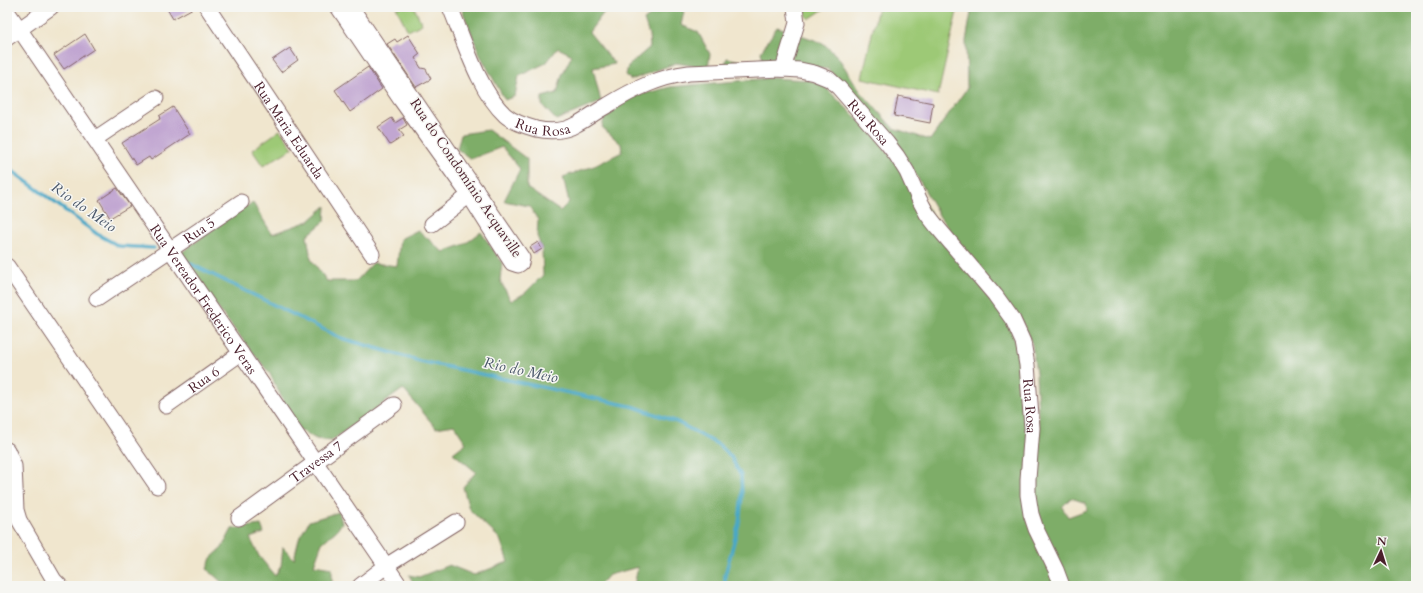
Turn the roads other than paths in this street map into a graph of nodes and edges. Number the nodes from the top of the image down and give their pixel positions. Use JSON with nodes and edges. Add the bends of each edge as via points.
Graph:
{"nodes":[{"id":1,"x":52,"y":7,"type":"edge"},
{"id":2,"x":207,"y":7,"type":"edge"},
{"id":3,"x":338,"y":7,"type":"edge"},
{"id":4,"x":351,"y":7,"type":"edge"},
{"id":5,"x":450,"y":7,"type":"edge"},
{"id":6,"x":795,"y":7,"type":"edge"},
{"id":7,"x":7,"y":12,"type":"edge"},
{"id":8,"x":358,"y":29,"type":"junction"},
{"id":9,"x":13,"y":33,"type":"edge"},
{"id":10,"x":784,"y":69,"type":"junction"},
{"id":11,"x":156,"y":98,"type":"dead end"},
{"id":12,"x":95,"y":139,"type":"junction"},
{"id":13,"x":241,"y":202,"type":"dead end"},
{"id":14,"x":432,"y":224,"type":"dead end"},
{"id":15,"x":170,"y":249,"type":"junction"},
{"id":16,"x":372,"y":254,"type":"dead end"},
{"id":17,"x":7,"y":266,"type":"edge"},
{"id":18,"x":97,"y":299,"type":"dead end"},
{"id":19,"x":241,"y":353,"type":"junction"},
{"id":20,"x":394,"y":405,"type":"dead end"},
{"id":21,"x":166,"y":406,"type":"dead end"},
{"id":22,"x":7,"y":450,"type":"edge"},
{"id":23,"x":316,"y":462,"type":"junction"},
{"id":24,"x":10,"y":468,"type":"edge"},
{"id":25,"x":156,"y":486,"type":"dead end"},
{"id":26,"x":238,"y":518,"type":"dead end"},
{"id":27,"x":456,"y":522,"type":"dead end"},
{"id":28,"x":386,"y":566,"type":"junction"},
{"id":29,"x":60,"y":586,"type":"edge"},
{"id":30,"x":360,"y":586,"type":"edge"},
{"id":31,"x":400,"y":586,"type":"edge"},
{"id":32,"x":1062,"y":586,"type":"edge"}],
"edges":[{"from":1,"to":9,"type":"street"},
{"from":2,"to":16,"type":"street","name":"Rua Maria Eduarda"},
{"from":3,"to":8,"type":"street","name":"Rua do Condomínio Acquaville"},
{"from":4,"to":8,"type":"street","name":"Rua do Condomínio Acquaville"},
{"from":5,"to":10,"type":"street","name":"Rua Rosa","via":[[492,100],[506,116],[520,124],[548,131],[564,130],[576,125],[631,92],[664,78],[689,73]]},
{"from":6,"to":10,"type":"street","via":[[797,23]]},
{"from":7,"to":9,"type":"street","name":"Rua Vereador Frederico Veras"},
{"from":8,"to":14,"type":"street","name":"Rua do Condomínio Acquaville","via":[[473,193]]},
{"from":9,"to":12,"type":"street","name":"Rua Vereador Frederico Veras"},
{"from":10,"to":32,"type":"street","name":"Rua Rosa","via":[[814,73],[829,79],[839,88],[887,143],[907,172],[927,214],[1013,320],[1023,342],[1027,364],[1032,428],[1028,479],[1031,514]]},
{"from":11,"to":12,"type":"street"},
{"from":12,"to":15,"type":"street","name":"Rua Vereador Frederico Veras"},
{"from":13,"to":15,"type":"street","name":"Rua 5"},
{"from":15,"to":18,"type":"street","name":"Rua 5"},
{"from":15,"to":19,"type":"street","name":"Rua Vereador Frederico Veras"},
{"from":17,"to":25,"type":"street"},
{"from":19,"to":21,"type":"street","name":"Rua 6"},
{"from":19,"to":23,"type":"street","name":"Rua Vereador Frederico Veras"},
{"from":20,"to":23,"type":"street","name":"Travessa 7"},
{"from":22,"to":24,"type":"street"},
{"from":23,"to":26,"type":"street","name":"Travessa 7"},
{"from":23,"to":28,"type":"street","name":"Rua Vereador Frederico Veras"},
{"from":24,"to":29,"type":"street","via":[[19,520]]},
{"from":27,"to":28,"type":"street"},
{"from":28,"to":30,"type":"street"},
{"from":28,"to":31,"type":"street","name":"Rua Vereador Frederico Veras"}]}
